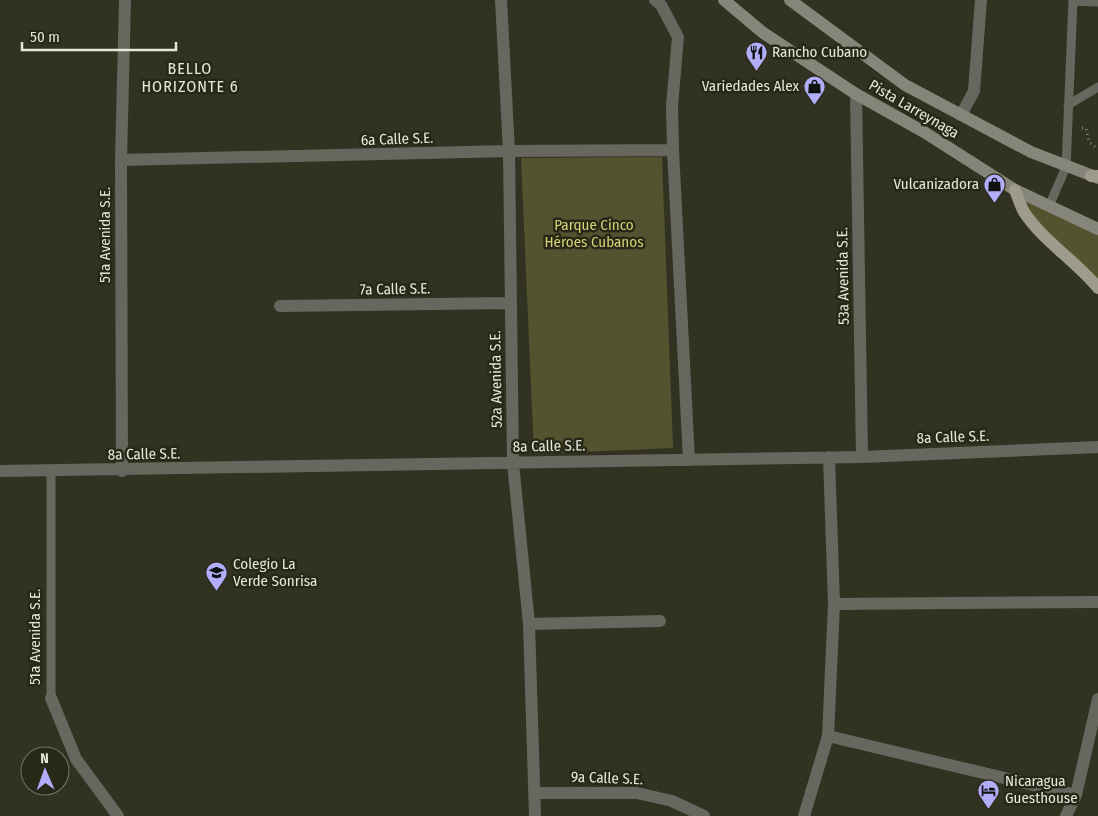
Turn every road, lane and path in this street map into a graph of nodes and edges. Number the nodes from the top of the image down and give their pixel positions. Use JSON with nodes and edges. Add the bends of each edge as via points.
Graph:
{"nodes":[{"id":1,"x":125,"y":0,"type":"edge"},
{"id":2,"x":501,"y":0,"type":"edge"},
{"id":3,"x":655,"y":0,"type":"edge"},
{"id":4,"x":724,"y":0,"type":"edge"},
{"id":5,"x":791,"y":0,"type":"edge"},
{"id":6,"x":981,"y":0,"type":"edge"},
{"id":7,"x":1073,"y":0,"type":"edge"},
{"id":8,"x":1098,"y":2,"type":"edge"},
{"id":9,"x":1098,"y":87,"type":"edge"},
{"id":10,"x":856,"y":94,"type":"junction"},
{"id":11,"x":1068,"y":104,"type":"junction"},
{"id":12,"x":961,"y":115,"type":"junction"},
{"id":13,"x":1086,"y":128,"type":"dead end"},
{"id":14,"x":1098,"y":149,"type":"edge"},
{"id":15,"x":673,"y":150,"type":"junction"},
{"id":16,"x":509,"y":151,"type":"junction"},
{"id":17,"x":121,"y":160,"type":"junction"},
{"id":18,"x":1066,"y":167,"type":"junction"},
{"id":19,"x":1096,"y":176,"type":"edge"},
{"id":20,"x":1015,"y":190,"type":"junction"},
{"id":21,"x":1049,"y":206,"type":"junction"},
{"id":22,"x":1098,"y":229,"type":"edge"},
{"id":23,"x":1098,"y":288,"type":"edge"},
{"id":24,"x":511,"y":303,"type":"junction"},
{"id":25,"x":280,"y":306,"type":"dead end"},
{"id":26,"x":1098,"y":448,"type":"edge"},
{"id":27,"x":829,"y":457,"type":"junction"},
{"id":28,"x":862,"y":457,"type":"junction"},
{"id":29,"x":689,"y":460,"type":"junction"},
{"id":30,"x":513,"y":463,"type":"junction"},
{"id":31,"x":51,"y":470,"type":"junction"},
{"id":32,"x":0,"y":471,"type":"edge"},
{"id":33,"x":122,"y":471,"type":"junction"},
{"id":34,"x":1098,"y":602,"type":"edge"},
{"id":35,"x":834,"y":604,"type":"junction"},
{"id":36,"x":660,"y":620,"type":"dead end"},
{"id":37,"x":529,"y":624,"type":"junction"},
{"id":38,"x":51,"y":698,"type":"joint"},
{"id":39,"x":1098,"y":700,"type":"edge"},
{"id":40,"x":828,"y":736,"type":"junction"},
{"id":41,"x":535,"y":793,"type":"junction"},
{"id":42,"x":1076,"y":796,"type":"junction"},
{"id":43,"x":118,"y":816,"type":"edge"},
{"id":44,"x":534,"y":816,"type":"edge"},
{"id":45,"x":704,"y":816,"type":"edge"},
{"id":46,"x":804,"y":816,"type":"edge"},
{"id":47,"x":1066,"y":816,"type":"edge"}],
"edges":[{"from":1,"to":17,"type":"street","name":"51a Avenida S.E."},
{"from":2,"to":16,"type":"street","name":"52a Avenida S.E."},
{"from":3,"to":15,"type":"street","via":[[678,37],[672,106]]},
{"from":4,"to":10,"type":"main road","name":"Pista Larreynaga","via":[[762,32]]},
{"from":5,"to":12,"type":"main road","name":"Pista Larreynaga","via":[[905,85]]},
{"from":6,"to":12,"type":"street","via":[[974,90]]},
{"from":7,"to":8,"type":"lane"},
{"from":7,"to":11,"type":"lane"},
{"from":9,"to":11,"type":"lane"},
{"from":10,"to":20,"type":"main road","name":"Pista Larreynaga","via":[[924,132]]},
{"from":10,"to":28,"type":"street","name":"53a Avenida S.E."},
{"from":11,"to":18,"type":"lane"},
{"from":12,"to":18,"type":"main road","name":"Pista Larreynaga"},
{"from":13,"to":14,"type":"path","via":[[1090,142]]},
{"from":15,"to":16,"type":"street","name":"6a Calle S.E."},
{"from":15,"to":29,"type":"street"},
{"from":16,"to":17,"type":"street","name":"6a Calle S.E."},
{"from":16,"to":24,"type":"street","name":"52a Avenida S.E."},
{"from":17,"to":33,"type":"street","name":"51a Avenida S.E."},
{"from":18,"to":19,"type":"main road","name":"Pista Larreynaga"},
{"from":18,"to":21,"type":"lane"},
{"from":20,"to":21,"type":"main road","name":"Pista Larreynaga"},
{"from":20,"to":23,"type":"main road","via":[[1033,224]]},
{"from":21,"to":22,"type":"main road","name":"Pista Larreynaga"},
{"from":24,"to":25,"type":"street","name":"7a Calle S.E."},
{"from":24,"to":30,"type":"street","name":"52a Avenida S.E."},
{"from":26,"to":28,"type":"street","name":"8a Calle S.E."},
{"from":27,"to":28,"type":"street","name":"8a Calle S.E."},
{"from":27,"to":29,"type":"street","name":"8a Calle S.E."},
{"from":27,"to":35,"type":"street"},
{"from":29,"to":30,"type":"street","name":"8a Calle S.E."},
{"from":30,"to":33,"type":"street","name":"8a Calle S.E."},
{"from":30,"to":37,"type":"street","name":"52a Avenida S.E."},
{"from":31,"to":32,"type":"street","name":"8a Calle S.E."},
{"from":31,"to":33,"type":"street","name":"8a Calle S.E."},
{"from":31,"to":38,"type":"lane","name":"51a Avenida S.E."},
{"from":34,"to":35,"type":"street"},
{"from":35,"to":40,"type":"street"},
{"from":36,"to":37,"type":"street"},
{"from":37,"to":41,"type":"street","name":"52a Avenida S.E."},
{"from":38,"to":43,"type":"street","name":"51a Avenida S.E.","via":[[76,759]]},
{"from":39,"to":42,"type":"street"},
{"from":40,"to":42,"type":"street"},
{"from":40,"to":46,"type":"street"},
{"from":41,"to":44,"type":"street","name":"52a Avenida S.E."},
{"from":41,"to":45,"type":"street","name":"9a Calle S.E.","via":[[637,793],[672,801]]},
{"from":42,"to":47,"type":"street"}]}
